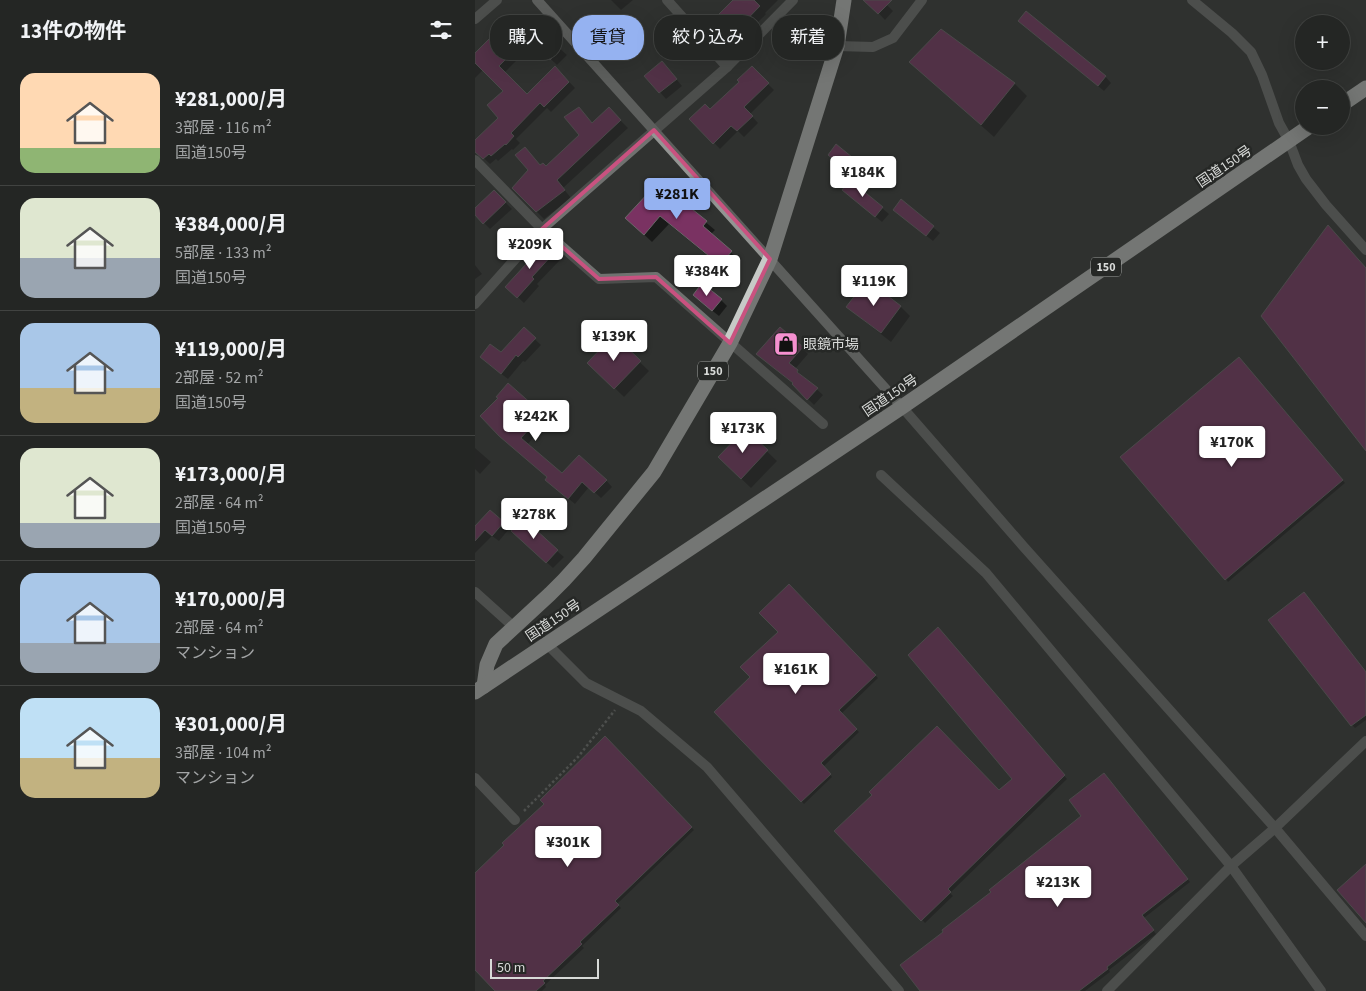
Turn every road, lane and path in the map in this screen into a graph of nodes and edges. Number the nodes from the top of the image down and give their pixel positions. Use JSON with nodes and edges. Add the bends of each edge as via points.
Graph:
{"nodes":[{"id":1,"x":497,"y":0,"type":"edge"},
{"id":2,"x":537,"y":0,"type":"edge"},
{"id":3,"x":667,"y":0,"type":"edge"},
{"id":4,"x":793,"y":0,"type":"edge"},
{"id":5,"x":844,"y":0,"type":"edge"},
{"id":6,"x":922,"y":0,"type":"edge"},
{"id":7,"x":1192,"y":0,"type":"edge"},
{"id":8,"x":842,"y":15,"type":"edge"},
{"id":9,"x":475,"y":19,"type":"edge"},
{"id":10,"x":844,"y":46,"type":"edge"},
{"id":11,"x":833,"y":60,"type":"edge"},
{"id":12,"x":727,"y":66,"type":"junction"},
{"id":13,"x":1366,"y":88,"type":"edge"},
{"id":14,"x":1350,"y":99,"type":"edge"},
{"id":15,"x":654,"y":130,"type":"junction"},
{"id":16,"x":1298,"y":135,"type":"edge"},
{"id":17,"x":1289,"y":141,"type":"junction"},
{"id":18,"x":475,"y":160,"type":"edge"},
{"id":19,"x":542,"y":228,"type":"junction"},
{"id":20,"x":1366,"y":250,"type":"edge"},
{"id":21,"x":770,"y":259,"type":"junction"},
{"id":22,"x":475,"y":304,"type":"edge"},
{"id":23,"x":730,"y":343,"type":"junction"},
{"id":24,"x":902,"y":407,"type":"junction"},
{"id":25,"x":823,"y":424,"type":"dead end"},
{"id":26,"x":881,"y":475,"type":"dead end"},
{"id":27,"x":475,"y":592,"type":"edge"},
{"id":28,"x":514,"y":627,"type":"junction"},
{"id":29,"x":547,"y":644,"type":"junction"},
{"id":30,"x":480,"y":689,"type":"edge"},
{"id":31,"x":622,"y":701,"type":"junction"},
{"id":32,"x":1366,"y":741,"type":"edge"},
{"id":33,"x":475,"y":778,"type":"edge"},
{"id":34,"x":515,"y":820,"type":"joint"},
{"id":35,"x":1275,"y":828,"type":"junction"},
{"id":36,"x":1231,"y":866,"type":"junction"},
{"id":37,"x":1366,"y":936,"type":"edge"},
{"id":38,"x":899,"y":991,"type":"edge"},
{"id":39,"x":1107,"y":991,"type":"edge"},
{"id":40,"x":1321,"y":991,"type":"edge"}],
"edges":[{"from":1,"to":9,"type":"street"},
{"from":2,"to":15,"type":"street"},
{"from":3,"to":12,"type":"street"},
{"from":4,"to":12,"type":"street"},
{"from":5,"to":8,"type":"highway","name":"国道150号","number":"150"},
{"from":6,"to":10,"type":"street","via":[[893,38],[873,47]]},
{"from":7,"to":17,"type":"street","via":[[1251,52]]},
{"from":11,"to":21,"type":"highway","name":"国道150号","number":"150"},
{"from":12,"to":15,"type":"street"},
{"from":13,"to":14,"type":"highway"},
{"from":15,"to":19,"type":"street"},
{"from":15,"to":21,"type":"street"},
{"from":16,"to":17,"type":"highway","name":"国道150号","number":"150"},
{"from":17,"to":20,"type":"street","via":[[1306,179]]},
{"from":17,"to":24,"type":"highway","name":"国道150号","number":"150"},
{"from":18,"to":19,"type":"street"},
{"from":19,"to":22,"type":"street"},
{"from":19,"to":23,"type":"street","via":[[599,279],[656,277]]},
{"from":21,"to":23,"type":"highway","name":"国道150号","number":"150"},
{"from":21,"to":24,"type":"street"},
{"from":23,"to":25,"type":"street"},
{"from":23,"to":28,"type":"highway","name":"国道150号","number":"150","via":[[654,472],[584,558]]},
{"from":24,"to":29,"type":"highway","name":"国道150号","number":"150"},
{"from":24,"to":35,"type":"street"},
{"from":26,"to":36,"type":"street","via":[[986,573]]},
{"from":27,"to":28,"type":"street"},
{"from":28,"to":30,"type":"highway","name":"国道150号","number":"150","via":[[496,644]]},
{"from":29,"to":30,"type":"highway","name":"国道150号","number":"150"},
{"from":29,"to":31,"type":"street","via":[[586,683]]},
{"from":31,"to":34,"type":"path","via":[[579,757]]},
{"from":31,"to":38,"type":"street","via":[[641,711],[707,766]]},
{"from":32,"to":35,"type":"street"},
{"from":33,"to":34,"type":"street"},
{"from":35,"to":36,"type":"street"},
{"from":35,"to":37,"type":"street"},
{"from":36,"to":39,"type":"street"},
{"from":36,"to":40,"type":"street"}]}
